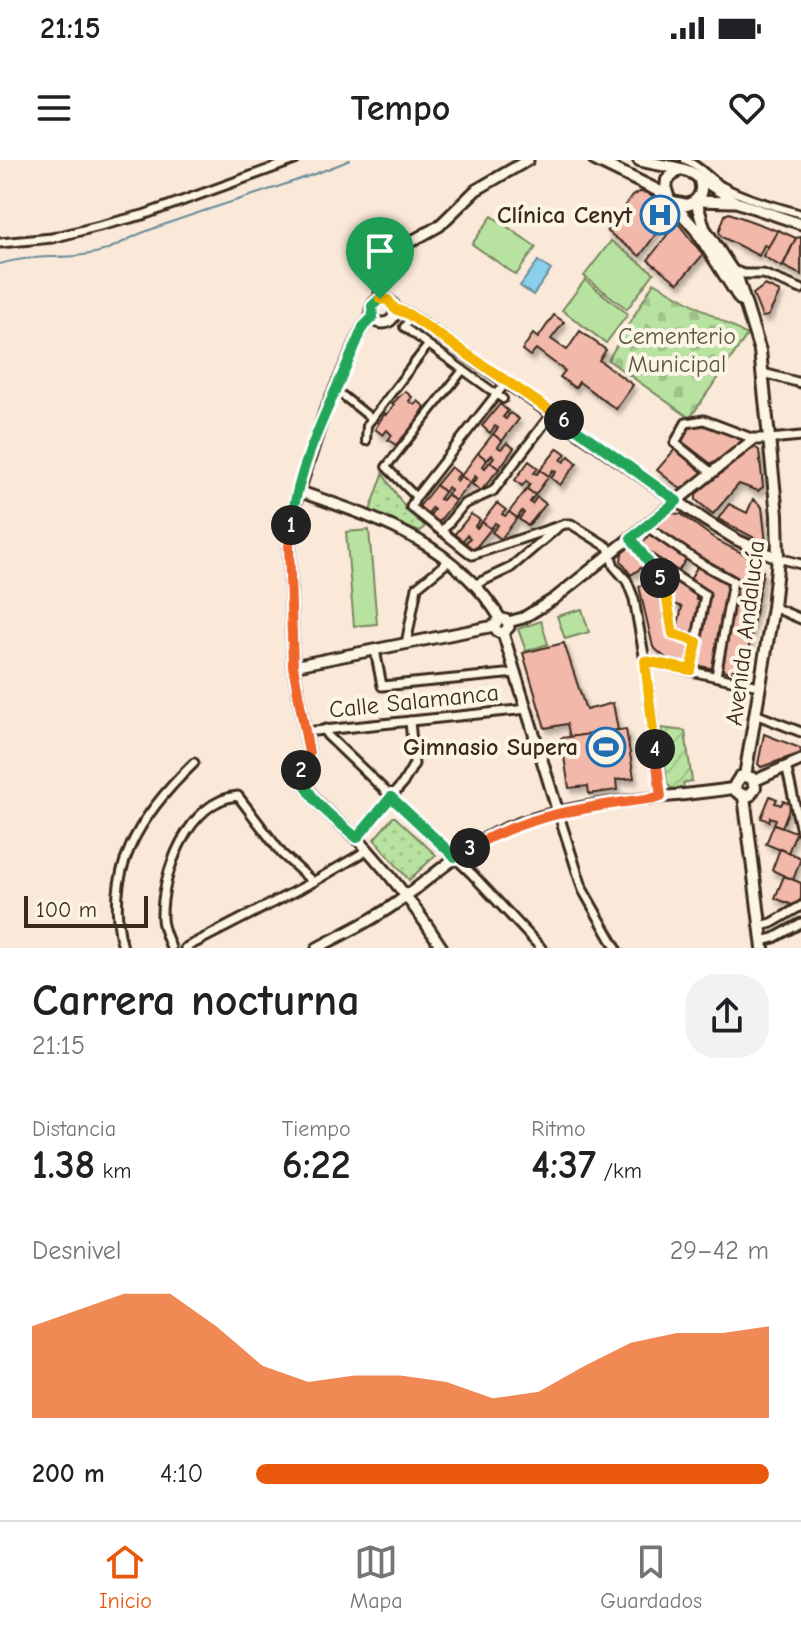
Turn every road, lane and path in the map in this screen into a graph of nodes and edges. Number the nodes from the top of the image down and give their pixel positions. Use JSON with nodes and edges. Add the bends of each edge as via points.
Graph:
{"nodes":[{"id":1,"x":295,"y":160,"type":"edge"},
{"id":2,"x":528,"y":160,"type":"edge"},
{"id":3,"x":595,"y":160,"type":"edge"},
{"id":4,"x":639,"y":160,"type":"edge"},
{"id":5,"x":685,"y":160,"type":"edge"},
{"id":6,"x":678,"y":170,"type":"junction"},
{"id":7,"x":699,"y":178,"type":"junction"},
{"id":8,"x":670,"y":198,"type":"junction"},
{"id":9,"x":696,"y":201,"type":"junction"},
{"id":10,"x":736,"y":202,"type":"junction"},
{"id":11,"x":801,"y":214,"type":"edge"},
{"id":12,"x":801,"y":224,"type":"edge"},
{"id":13,"x":0,"y":243,"type":"edge"},
{"id":14,"x":710,"y":252,"type":"junction"},
{"id":15,"x":738,"y":274,"type":"junction"},
{"id":16,"x":801,"y":289,"type":"edge"},
{"id":17,"x":380,"y":299,"type":"junction"},
{"id":18,"x":745,"y":306,"type":"junction"},
{"id":19,"x":395,"y":309,"type":"junction"},
{"id":20,"x":412,"y":316,"type":"junction"},
{"id":21,"x":373,"y":317,"type":"junction"},
{"id":22,"x":428,"y":345,"type":"junction"},
{"id":23,"x":463,"y":370,"type":"junction"},
{"id":24,"x":763,"y":373,"type":"junction"},
{"id":25,"x":507,"y":381,"type":"junction"},
{"id":26,"x":801,"y":383,"type":"edge"},
{"id":27,"x":342,"y":395,"type":"dead end"},
{"id":28,"x":499,"y":397,"type":"junction"},
{"id":29,"x":553,"y":412,"type":"junction"},
{"id":30,"x":372,"y":419,"type":"junction"},
{"id":31,"x":801,"y":436,"type":"edge"},
{"id":32,"x":754,"y":439,"type":"junction"},
{"id":33,"x":770,"y":439,"type":"junction"},
{"id":34,"x":366,"y":441,"type":"dead end"},
{"id":35,"x":712,"y":473,"type":"junction"},
{"id":36,"x":298,"y":491,"type":"junction"},
{"id":37,"x":416,"y":497,"type":"junction"},
{"id":38,"x":677,"y":501,"type":"junction"},
{"id":39,"x":646,"y":526,"type":"junction"},
{"id":40,"x":558,"y":527,"type":"junction"},
{"id":41,"x":442,"y":531,"type":"junction"},
{"id":42,"x":631,"y":538,"type":"junction"},
{"id":43,"x":611,"y":554,"type":"junction"},
{"id":44,"x":645,"y":556,"type":"junction"},
{"id":45,"x":778,"y":558,"type":"junction"},
{"id":46,"x":449,"y":561,"type":"junction"},
{"id":47,"x":801,"y":564,"type":"edge"},
{"id":48,"x":474,"y":585,"type":"junction"},
{"id":49,"x":773,"y":607,"type":"junction"},
{"id":50,"x":801,"y":619,"type":"edge"},
{"id":51,"x":501,"y":625,"type":"junction"},
{"id":52,"x":697,"y":642,"type":"junction"},
{"id":53,"x":406,"y":644,"type":"junction"},
{"id":54,"x":375,"y":650,"type":"junction"},
{"id":55,"x":645,"y":661,"type":"junction"},
{"id":56,"x":293,"y":666,"type":"junction"},
{"id":57,"x":691,"y":670,"type":"junction"},
{"id":58,"x":516,"y":673,"type":"junction"},
{"id":59,"x":716,"y":676,"type":"junction"},
{"id":60,"x":759,"y":686,"type":"junction"},
{"id":61,"x":527,"y":709,"type":"junction"},
{"id":62,"x":755,"y":714,"type":"junction"},
{"id":63,"x":410,"y":721,"type":"junction"},
{"id":64,"x":326,"y":729,"type":"junction"},
{"id":65,"x":305,"y":732,"type":"junction"},
{"id":66,"x":801,"y":732,"type":"edge"},
{"id":67,"x":194,"y":763,"type":"dead end"},
{"id":68,"x":801,"y":763,"type":"edge"},
{"id":69,"x":782,"y":772,"type":"junction"},
{"id":70,"x":750,"y":778,"type":"junction"},
{"id":71,"x":735,"y":788,"type":"junction"},
{"id":72,"x":744,"y":796,"type":"junction"},
{"id":73,"x":391,"y":797,"type":"junction"},
{"id":74,"x":661,"y":797,"type":"junction"},
{"id":75,"x":558,"y":812,"type":"junction"},
{"id":76,"x":801,"y":831,"type":"edge"},
{"id":77,"x":357,"y":838,"type":"junction"},
{"id":78,"x":368,"y":850,"type":"junction"},
{"id":79,"x":455,"y":857,"type":"junction"},
{"id":80,"x":313,"y":882,"type":"junction"},
{"id":81,"x":405,"y":897,"type":"junction"},
{"id":82,"x":801,"y":906,"type":"edge"},
{"id":83,"x":801,"y":923,"type":"edge"},
{"id":84,"x":761,"y":926,"type":"junction"},
{"id":85,"x":763,"y":944,"type":"edge"},
{"id":86,"x":123,"y":948,"type":"edge"},
{"id":87,"x":171,"y":948,"type":"edge"},
{"id":88,"x":185,"y":948,"type":"edge"},
{"id":89,"x":317,"y":948,"type":"edge"},
{"id":90,"x":442,"y":948,"type":"edge"},
{"id":91,"x":541,"y":948,"type":"edge"},
{"id":92,"x":616,"y":948,"type":"edge"}],
"edges":[{"from":1,"to":13,"type":"street","via":[[143,215],[52,238]]},
{"from":2,"to":17,"type":"street","via":[[476,190],[439,226],[396,250],[381,271]]},
{"from":3,"to":8,"type":"main road"},
{"from":4,"to":6,"type":"main road"},
{"from":5,"to":11,"type":"street","via":[[719,184]]},
{"from":6,"to":7,"type":"main road"},
{"from":6,"to":8,"type":"main road","via":[[667,180]]},
{"from":7,"to":9,"type":"main road"},
{"from":7,"to":10,"type":"street"},
{"from":8,"to":9,"type":"main road","via":[[687,205]]},
{"from":8,"to":14,"type":"main road","name":"Avenida Andalucía"},
{"from":9,"to":10,"type":"street"},
{"from":9,"to":15,"type":"main road","name":"Avenida Andalucía","via":[[704,228]]},
{"from":10,"to":12,"type":"street"},
{"from":14,"to":15,"type":"street","via":[[730,275]]},
{"from":14,"to":18,"type":"main road","name":"Avenida Andalucía"},
{"from":15,"to":16,"type":"street","via":[[763,274]]},
{"from":15,"to":18,"type":"main road","name":"Avenida Andalucía"},
{"from":17,"to":19,"type":"street"},
{"from":17,"to":21,"type":"street","via":[[372,306]]},
{"from":18,"to":24,"type":"main road","name":"Avenida Andalucía"},
{"from":19,"to":20,"type":"street"},
{"from":19,"to":21,"type":"street","via":[[389,321]]},
{"from":20,"to":22,"type":"street","via":[[404,327]]},
{"from":20,"to":25,"type":"street"},
{"from":21,"to":36,"type":"street","via":[[363,327],[325,411]]},
{"from":22,"to":23,"type":"street"},
{"from":22,"to":30,"type":"street"},
{"from":23,"to":28,"type":"street"},
{"from":23,"to":37,"type":"street","via":[[386,467]]},
{"from":24,"to":26,"type":"street"},
{"from":24,"to":33,"type":"main road","name":"Avenida Andalucía"},
{"from":25,"to":28,"type":"street"},
{"from":25,"to":29,"type":"street"},
{"from":27,"to":30,"type":"street"},
{"from":28,"to":37,"type":"street"},
{"from":29,"to":38,"type":"street"},
{"from":29,"to":41,"type":"street","via":[[493,491],[464,504]]},
{"from":30,"to":34,"type":"street"},
{"from":31,"to":33,"type":"street"},
{"from":32,"to":33,"type":"street"},
{"from":32,"to":35,"type":"street"},
{"from":32,"to":35,"type":"street","via":[[704,420],[686,423],[675,443]]},
{"from":33,"to":45,"type":"main road","name":"Avenida Andalucía"},
{"from":35,"to":38,"type":"street"},
{"from":36,"to":46,"type":"street","via":[[412,535]]},
{"from":36,"to":56,"type":"street","via":[[289,546]]},
{"from":37,"to":41,"type":"street","via":[[413,510]]},
{"from":38,"to":39,"type":"street"},
{"from":38,"to":45,"type":"street","via":[[737,540]]},
{"from":39,"to":42,"type":"street"},
{"from":39,"to":59,"type":"street","via":[[733,581]]},
{"from":40,"to":41,"type":"street","via":[[472,555]]},
{"from":40,"to":43,"type":"street","via":[[571,524]]},
{"from":40,"to":48,"type":"street","via":[[510,568]]},
{"from":42,"to":43,"type":"street"},
{"from":42,"to":44,"type":"street"},
{"from":43,"to":51,"type":"street","via":[[544,606]]},
{"from":43,"to":55,"type":"street","via":[[634,599]]},
{"from":44,"to":52,"type":"street","via":[[665,588],[673,634]]},
{"from":44,"to":52,"type":"street","via":[[705,595]]},
{"from":45,"to":47,"type":"street"},
{"from":45,"to":49,"type":"main road","name":"Avenida Andalucía"},
{"from":46,"to":48,"type":"street"},
{"from":46,"to":53,"type":"street","via":[[417,587]]},
{"from":48,"to":51,"type":"street"},
{"from":49,"to":50,"type":"street"},
{"from":49,"to":60,"type":"main road","name":"Avenida Andalucía"},
{"from":51,"to":53,"type":"street"},
{"from":51,"to":58,"type":"street"},
{"from":52,"to":57,"type":"street"},
{"from":53,"to":54,"type":"street"},
{"from":54,"to":56,"type":"street"},
{"from":54,"to":58,"type":"street","via":[[382,686]]},
{"from":55,"to":57,"type":"street"},
{"from":55,"to":74,"type":"street"},
{"from":56,"to":65,"type":"street"},
{"from":57,"to":59,"type":"street"},
{"from":58,"to":61,"type":"street"},
{"from":59,"to":60,"type":"street"},
{"from":60,"to":62,"type":"main road","name":"Avenida Andalucía"},
{"from":61,"to":63,"type":"street","name":"Calle Salamanca"},
{"from":61,"to":75,"type":"street"},
{"from":62,"to":66,"type":"street"},
{"from":62,"to":70,"type":"main road","name":"Avenida Andalucía"},
{"from":63,"to":64,"type":"street","name":"Calle Salamanca"},
{"from":63,"to":73,"type":"street","via":[[414,764]]},
{"from":64,"to":65,"type":"street","name":"Calle Salamanca"},
{"from":64,"to":73,"type":"street"},
{"from":65,"to":77,"type":"street","via":[[309,753],[302,768],[304,783]]},
{"from":67,"to":86,"type":"street","via":[[148,813],[130,847],[118,892]]},
{"from":68,"to":69,"type":"street"},
{"from":69,"to":70,"type":"street"},
{"from":69,"to":76,"type":"street"},
{"from":70,"to":71,"type":"main road","via":[[737,779]]},
{"from":70,"to":72,"type":"main road","via":[[755,791]]},
{"from":71,"to":72,"type":"main road"},
{"from":71,"to":74,"type":"street"},
{"from":72,"to":84,"type":"main road"},
{"from":73,"to":77,"type":"street"},
{"from":73,"to":79,"type":"street"},
{"from":74,"to":75,"type":"street"},
{"from":75,"to":79,"type":"street","via":[[506,828]]},
{"from":75,"to":92,"type":"street","via":[[583,890]]},
{"from":77,"to":78,"type":"street"},
{"from":78,"to":80,"type":"street"},
{"from":78,"to":81,"type":"street"},
{"from":79,"to":81,"type":"street"},
{"from":79,"to":91,"type":"street"},
{"from":80,"to":87,"type":"street","via":[[282,854],[238,796],[224,797],[179,843],[166,882],[162,920]]},
{"from":80,"to":88,"type":"street"},
{"from":81,"to":89,"type":"street"},
{"from":81,"to":90,"type":"street"},
{"from":82,"to":84,"type":"street"},
{"from":83,"to":85,"type":"street"},
{"from":84,"to":85,"type":"main road"}]}
